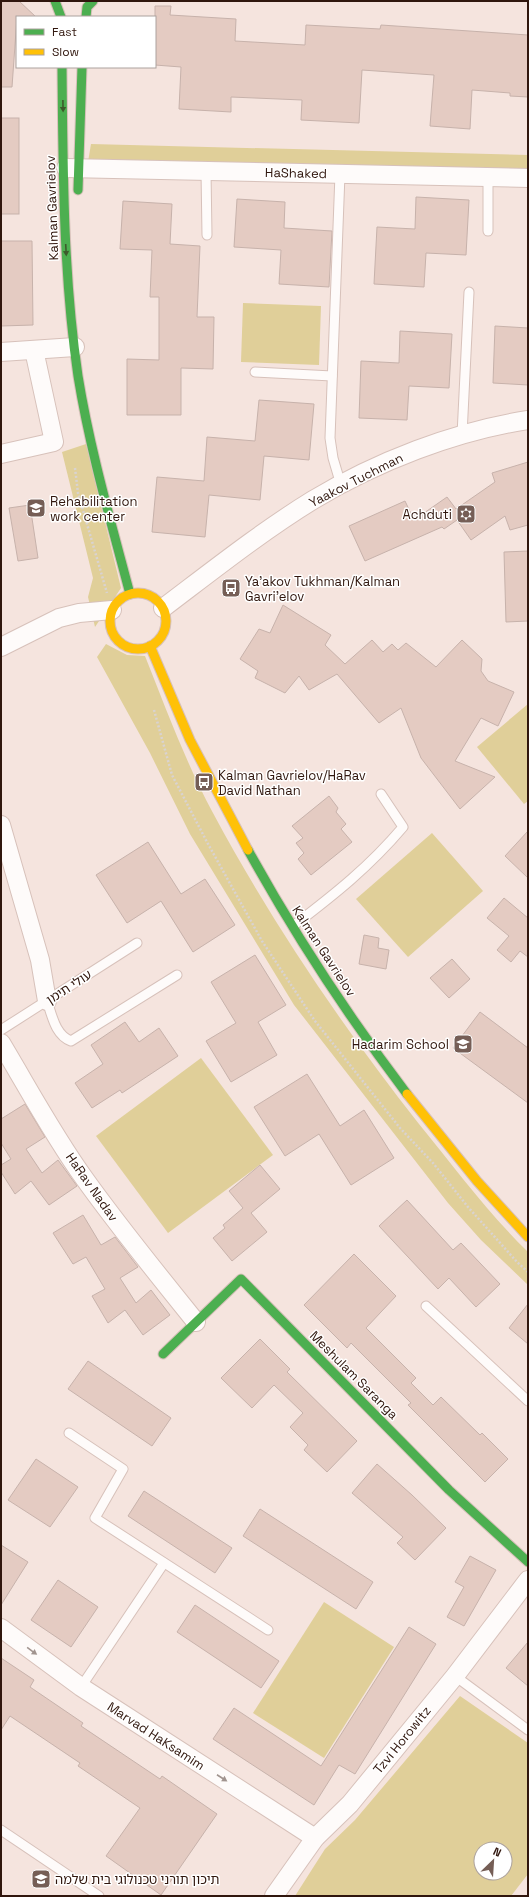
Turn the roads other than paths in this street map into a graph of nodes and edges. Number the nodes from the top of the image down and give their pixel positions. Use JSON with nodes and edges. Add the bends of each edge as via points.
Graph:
{"nodes":[{"id":1,"x":55,"y":1,"type":"edge"},
{"id":2,"x":93,"y":1,"type":"edge"},
{"id":3,"x":61,"y":16,"type":"edge"},
{"id":4,"x":86,"y":16,"type":"edge"},
{"id":5,"x":62,"y":68,"type":"edge"},
{"id":6,"x":82,"y":68,"type":"edge"},
{"id":7,"x":71,"y":168,"type":"junction"},
{"id":8,"x":206,"y":172,"type":"junction"},
{"id":9,"x":340,"y":174,"type":"junction"},
{"id":10,"x":488,"y":177,"type":"junction"},
{"id":11,"x":528,"y":178,"type":"edge"},
{"id":12,"x":77,"y":200,"type":"dead end"},
{"id":13,"x":488,"y":231,"type":"dead end"},
{"id":14,"x":206,"y":236,"type":"dead end"},
{"id":15,"x":77,"y":274,"type":"dead end"},
{"id":16,"x":468,"y":292,"type":"dead end"},
{"id":17,"x":74,"y":347,"type":"junction"},
{"id":18,"x":34,"y":350,"type":"junction"},
{"id":19,"x":1,"y":352,"type":"edge"},
{"id":20,"x":255,"y":372,"type":"dead end"},
{"id":21,"x":332,"y":376,"type":"junction"},
{"id":22,"x":528,"y":420,"type":"edge"},
{"id":23,"x":462,"y":434,"type":"junction"},
{"id":24,"x":1,"y":454,"type":"edge"},
{"id":25,"x":341,"y":484,"type":"junction"},
{"id":26,"x":130,"y":594,"type":"junction"},
{"id":27,"x":163,"y":608,"type":"junction"},
{"id":28,"x":112,"y":610,"type":"junction"},
{"id":29,"x":150,"y":646,"type":"junction"},
{"id":30,"x":1,"y":647,"type":"edge"},
{"id":31,"x":381,"y":794,"type":"dead end"},
{"id":32,"x":1,"y":825,"type":"edge"},
{"id":33,"x":292,"y":926,"type":"junction"},
{"id":34,"x":137,"y":943,"type":"dead end"},
{"id":35,"x":177,"y":975,"type":"dead end"},
{"id":36,"x":47,"y":1001,"type":"junction"},
{"id":37,"x":1,"y":1030,"type":"edge"},
{"id":38,"x":1,"y":1043,"type":"edge"},
{"id":39,"x":528,"y":1237,"type":"edge"},
{"id":40,"x":426,"y":1306,"type":"dead end"},
{"id":41,"x":196,"y":1322,"type":"junction"},
{"id":42,"x":163,"y":1354,"type":"dead end"},
{"id":43,"x":528,"y":1401,"type":"edge"},
{"id":44,"x":69,"y":1433,"type":"dead end"},
{"id":45,"x":528,"y":1562,"type":"edge"},
{"id":46,"x":164,"y":1563,"type":"junction"},
{"id":47,"x":528,"y":1580,"type":"edge"},
{"id":48,"x":1,"y":1628,"type":"edge"},
{"id":49,"x":268,"y":1630,"type":"dead end"},
{"id":50,"x":455,"y":1676,"type":"junction"},
{"id":51,"x":81,"y":1687,"type":"junction"},
{"id":52,"x":528,"y":1730,"type":"edge"},
{"id":53,"x":1,"y":1830,"type":"edge"},
{"id":54,"x":315,"y":1838,"type":"junction"},
{"id":55,"x":99,"y":1896,"type":"edge"},
{"id":56,"x":274,"y":1896,"type":"edge"}],
"edges":[{"from":1,"to":3,"type":"street"},
{"from":2,"to":4,"type":"street","via":[[87,7]]},
{"from":5,"to":7,"type":"street","name":"Kalman Gavrielov","one_way":true},
{"from":6,"to":7,"type":"street","name":"Kalman Gavrielov"},
{"from":7,"to":8,"type":"street","name":"HaShaked"},
{"from":7,"to":12,"type":"street","name":"Kalman Gavrielov"},
{"from":7,"to":17,"type":"street","name":"Kalman Gavrielov","one_way":true,"via":[[64,209]]},
{"from":8,"to":9,"type":"street","name":"HaShaked"},
{"from":8,"to":14,"type":"lane"},
{"from":9,"to":10,"type":"street","name":"HaShaked"},
{"from":9,"to":21,"type":"lane"},
{"from":10,"to":11,"type":"street","name":"HaShaked"},
{"from":10,"to":13,"type":"lane"},
{"from":15,"to":17,"type":"street","name":"Kalman Gavrielov"},
{"from":16,"to":23,"type":"lane"},
{"from":17,"to":18,"type":"street"},
{"from":17,"to":26,"type":"street","name":"Kalman Gavrielov","via":[[96,463]]},
{"from":18,"to":19,"type":"street"},
{"from":18,"to":24,"type":"street","via":[[54,442]]},
{"from":20,"to":21,"type":"lane"},
{"from":21,"to":25,"type":"lane","via":[[330,438]]},
{"from":22,"to":23,"type":"street","name":"Yaakov Tuchman"},
{"from":23,"to":25,"type":"street","name":"Yaakov Tuchman","via":[[421,448]]},
{"from":25,"to":27,"type":"street","name":"Yaakov Tuchman","via":[[277,524]]},
{"from":26,"to":27,"type":"street","via":[[148,595],[157,600]]},
{"from":26,"to":28,"type":"street","via":[[118,601]]},
{"from":27,"to":29,"type":"street","via":[[166,617],[164,631]]},
{"from":28,"to":29,"type":"street","via":[[111,628],[117,640],[131,648]]},
{"from":28,"to":30,"type":"street","via":[[59,618]]},
{"from":29,"to":33,"type":"street","name":"Kalman Gavrielov","via":[[190,739]]},
{"from":31,"to":33,"type":"lane","via":[[403,827],[381,853],[340,891]]},
{"from":32,"to":36,"type":"street","via":[[40,960]]},
{"from":33,"to":39,"type":"street","name":"Kalman Gavrielov","via":[[402,1090],[482,1188]]},
{"from":34,"to":36,"type":"lane","name":"עולי תימן"},
{"from":35,"to":36,"type":"lane","via":[[71,1041],[58,1031]]},
{"from":36,"to":37,"type":"lane","name":"עולי תימן"},
{"from":38,"to":41,"type":"street","name":"HaRav Nadav","via":[[83,1177]]},
{"from":40,"to":43,"type":"lane"},
{"from":41,"to":42,"type":"street","name":"Meshulam Saranga"},
{"from":41,"to":45,"type":"street","name":"Meshulam Saranga","via":[[240,1279],[449,1490]]},
{"from":44,"to":46,"type":"lane","via":[[123,1469],[95,1518]]},
{"from":46,"to":49,"type":"lane"},
{"from":46,"to":51,"type":"lane"},
{"from":47,"to":50,"type":"street","name":"Tzvi Horowitz"},
{"from":48,"to":51,"type":"street","name":"Marvad HaKsamim","one_way":true},
{"from":50,"to":52,"type":"lane"},
{"from":50,"to":54,"type":"street","name":"Tzvi Horowitz","via":[[350,1804]]},
{"from":51,"to":54,"type":"street","name":"Marvad HaKsamim","one_way":true},
{"from":53,"to":55,"type":"lane"},
{"from":54,"to":56,"type":"street","name":"Tzvi Horowitz"}]}
